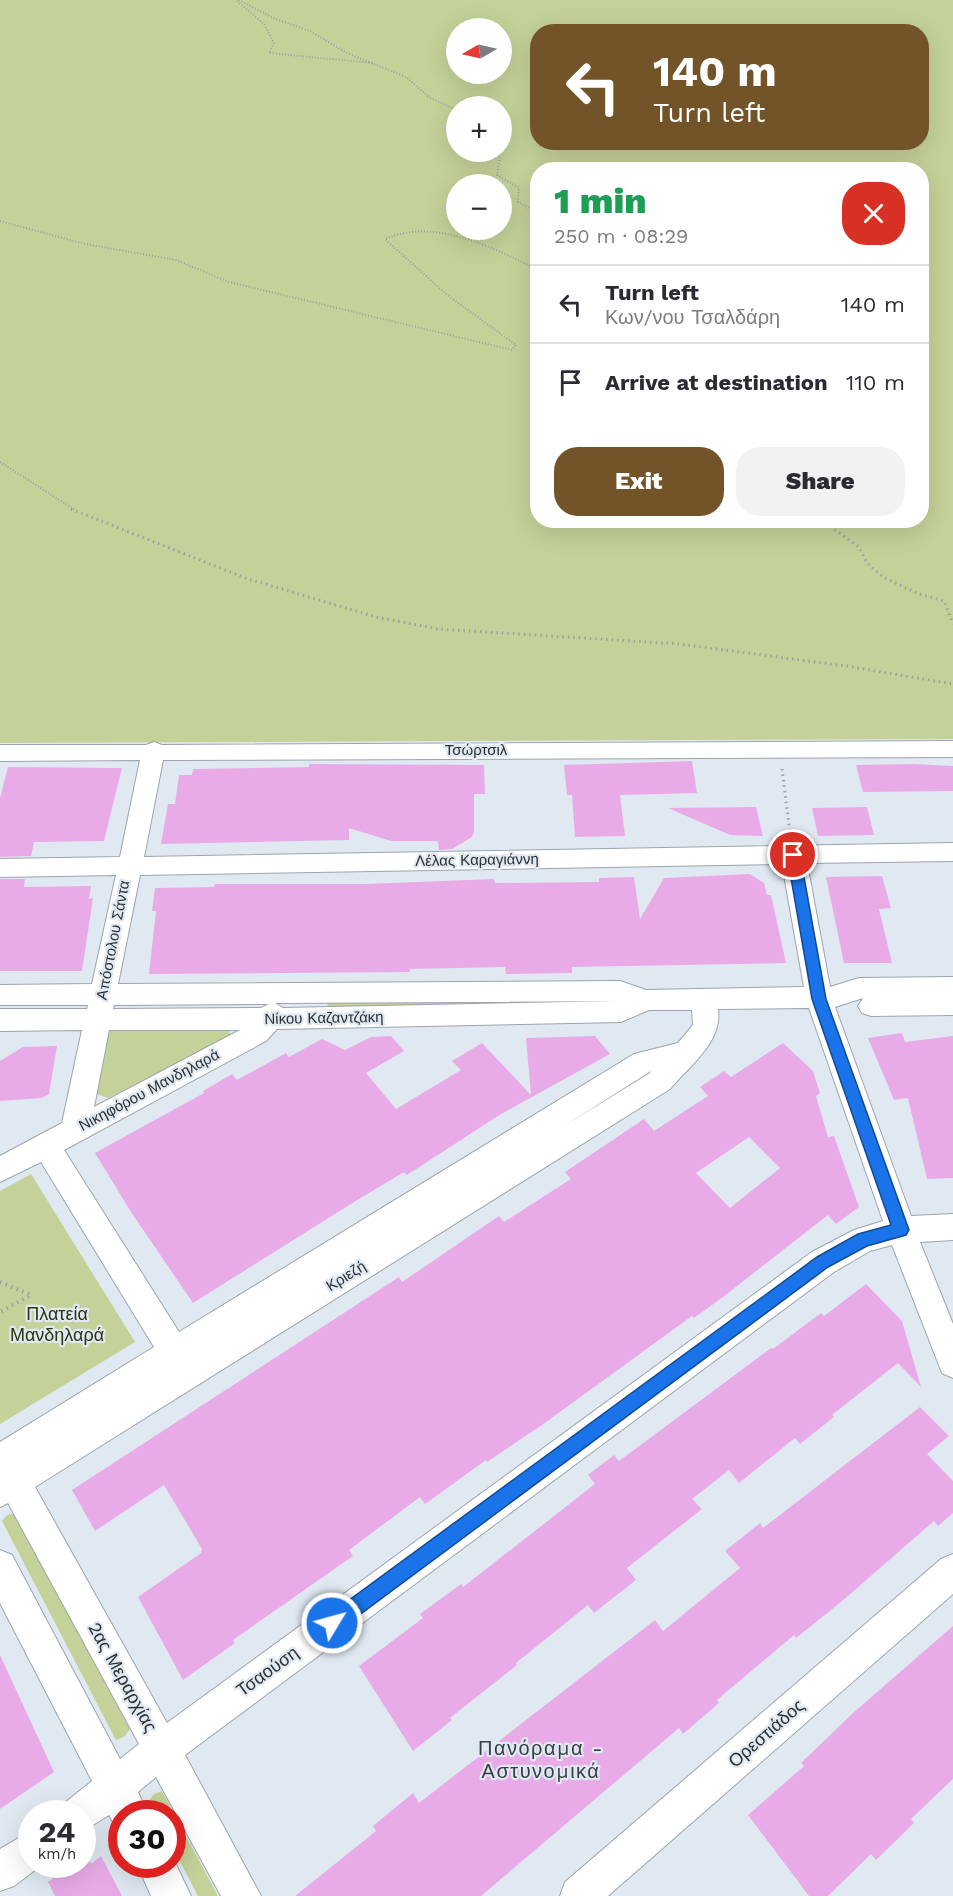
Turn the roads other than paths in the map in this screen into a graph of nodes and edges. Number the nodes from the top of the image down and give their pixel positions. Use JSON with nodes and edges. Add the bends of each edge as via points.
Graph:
{"nodes":[{"id":1,"x":953,"y":749,"type":"edge"},
{"id":2,"x":154,"y":750,"type":"junction"},
{"id":3,"x":0,"y":753,"type":"edge"},
{"id":4,"x":953,"y":852,"type":"edge"},
{"id":5,"x":793,"y":855,"type":"junction"},
{"id":6,"x":128,"y":866,"type":"junction"},
{"id":7,"x":0,"y":868,"type":"edge"},
{"id":8,"x":953,"y":987,"type":"edge"},
{"id":9,"x":103,"y":994,"type":"junction"},
{"id":10,"x":0,"y":995,"type":"edge"},
{"id":11,"x":829,"y":998,"type":"junction"},
{"id":12,"x":704,"y":1000,"type":"junction"},
{"id":13,"x":953,"y":1005,"type":"edge"},
{"id":14,"x":273,"y":1006,"type":"junction"},
{"id":15,"x":0,"y":1020,"type":"edge"},
{"id":16,"x":97,"y":1020,"type":"junction"},
{"id":17,"x":75,"y":1130,"type":"junction"},
{"id":18,"x":46,"y":1146,"type":"junction"},
{"id":19,"x":0,"y":1170,"type":"edge"},
{"id":20,"x":953,"y":1227,"type":"edge"},
{"id":21,"x":901,"y":1230,"type":"junction"},
{"id":22,"x":181,"y":1362,"type":"junction"},
{"id":23,"x":953,"y":1363,"type":"edge"},
{"id":24,"x":4,"y":1473,"type":"edge"},
{"id":25,"x":0,"y":1567,"type":"edge"},
{"id":26,"x":953,"y":1570,"type":"edge"},
{"id":27,"x":163,"y":1748,"type":"junction"},
{"id":28,"x":122,"y":1800,"type":"edge"},
{"id":29,"x":18,"y":1859,"type":"edge"},
{"id":30,"x":0,"y":1872,"type":"edge"},
{"id":31,"x":163,"y":1878,"type":"edge"},
{"id":32,"x":172,"y":1896,"type":"edge"},
{"id":33,"x":242,"y":1896,"type":"edge"},
{"id":34,"x":579,"y":1896,"type":"edge"}],
"edges":[{"from":1,"to":2,"type":"street","name":"Τσώρτσιλ"},
{"from":2,"to":3,"type":"street","name":"Τσώρτσιλ"},
{"from":2,"to":6,"type":"street","name":"Απόστολου Σάντα"},
{"from":4,"to":5,"type":"street","name":"Λέλας Καραγιάννη"},
{"from":5,"to":6,"type":"street","name":"Λέλας Καραγιάννη"},
{"from":5,"to":11,"type":"street"},
{"from":6,"to":7,"type":"street","name":"Λέλας Καραγιάννη"},
{"from":6,"to":9,"type":"street","name":"Απόστολου Σάντα"},
{"from":8,"to":11,"type":"street","name":"Νίκου Καζαντζάκη","via":[[859,988]]},
{"from":9,"to":10,"type":"street","name":"Νίκου Καζαντζάκη"},
{"from":9,"to":14,"type":"street","name":"Νίκου Καζαντζάκη"},
{"from":9,"to":16,"type":"street","name":"Απόστολου Σάντα"},
{"from":11,"to":12,"type":"street","name":"Νίκου Καζαντζάκη"},
{"from":11,"to":13,"type":"street","name":"Νίκου Καζαντζάκη","via":[[860,1006]]},
{"from":11,"to":21,"type":"street"},
{"from":12,"to":14,"type":"street","name":"Νίκου Καζαντζάκη","via":[[646,1000],[621,1012]]},
{"from":12,"to":22,"type":"street","name":"Κριεζή","via":[[706,1026],[698,1041],[660,1081]]},
{"from":14,"to":16,"type":"street","name":"Νίκου Καζαντζάκη"},
{"from":14,"to":17,"type":"street","name":"Νικηφόρου Μανδηλαρά","via":[[257,1033]]},
{"from":15,"to":16,"type":"street","name":"Νίκου Καζαντζάκη"},
{"from":16,"to":17,"type":"street","name":"Απόστολου Σάντα"},
{"from":17,"to":18,"type":"street","name":"Νικηφόρου Μανδηλαρά"},
{"from":18,"to":19,"type":"street","name":"Νικηφόρου Μανδηλαρά"},
{"from":18,"to":22,"type":"street"},
{"from":20,"to":21,"type":"street","name":"Τσαούση"},
{"from":21,"to":23,"type":"street"},
{"from":21,"to":27,"type":"street","name":"Τσαούση","via":[[864,1239],[823,1262]]},
{"from":22,"to":24,"type":"street","name":"Κριεζή"},
{"from":24,"to":27,"type":"street","name":"2ας Μεραρχίας"},
{"from":25,"to":28,"type":"street"},
{"from":26,"to":34,"type":"street","name":"Ορεστιάδος"},
{"from":27,"to":28,"type":"street","name":"Τσαούση"},
{"from":27,"to":33,"type":"street","name":"2ας Μεραρχίας"},
{"from":29,"to":30,"type":"street"},
{"from":31,"to":32,"type":"street"}]}
